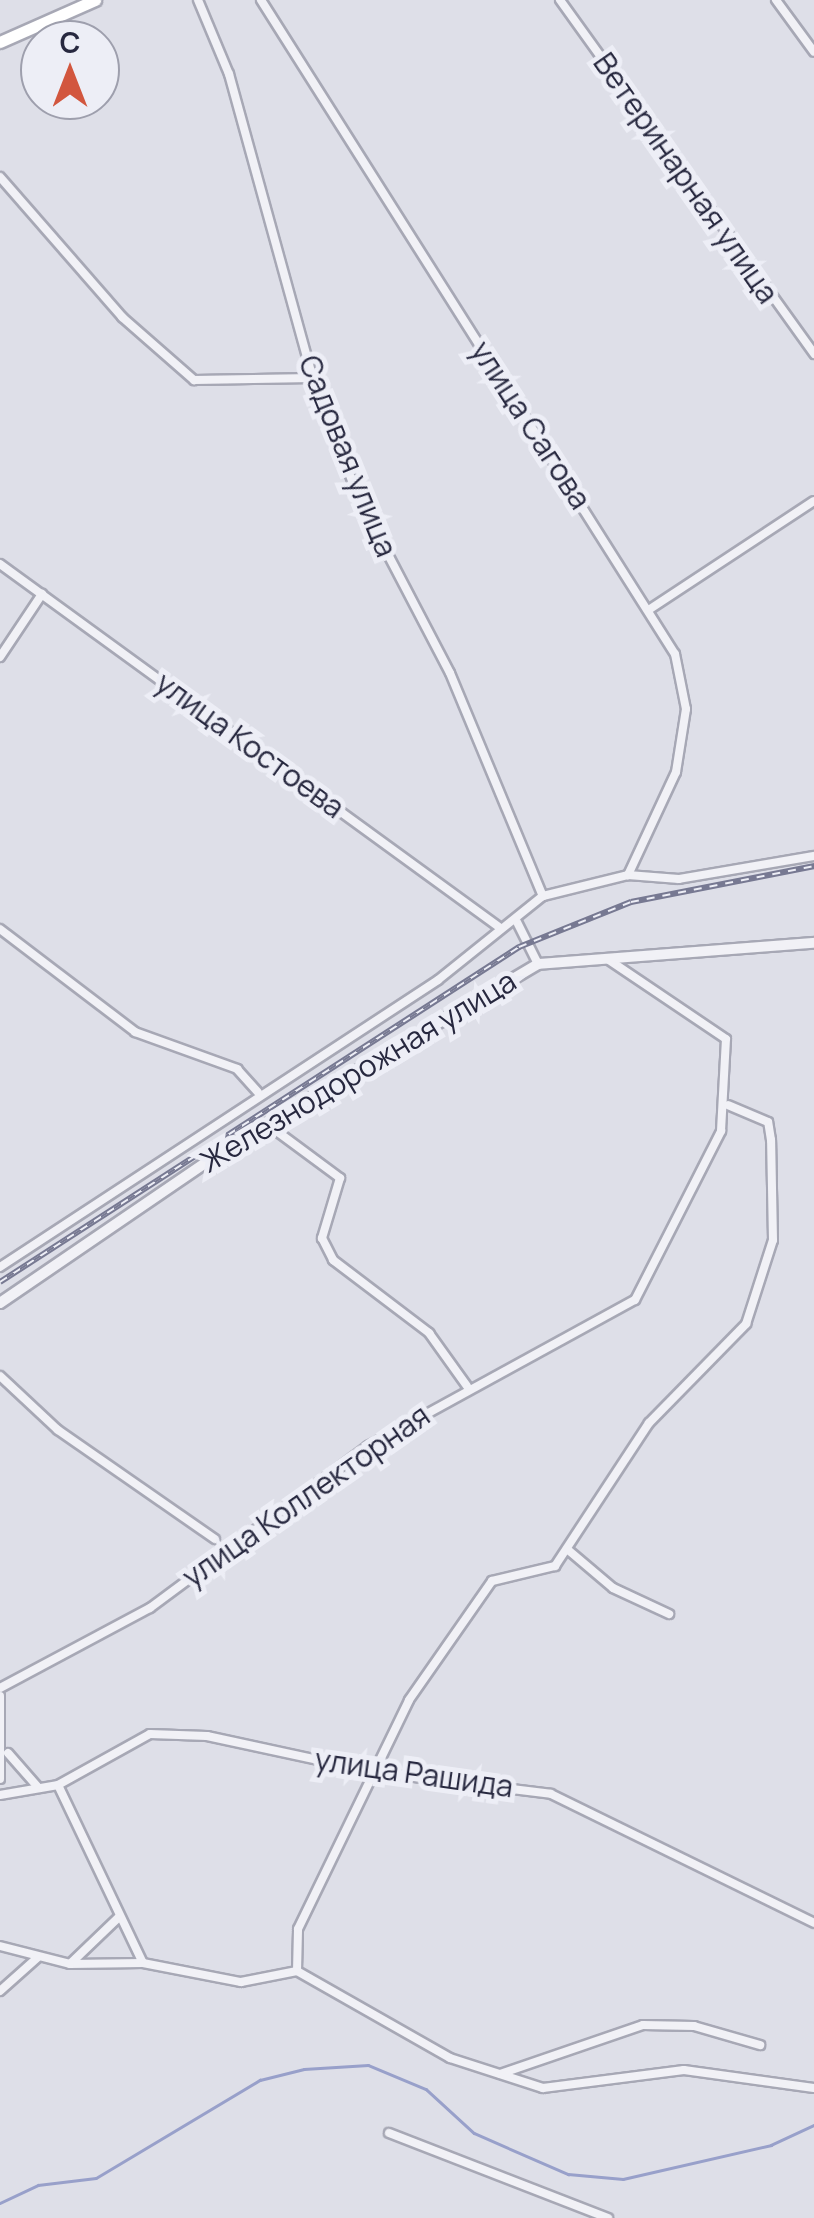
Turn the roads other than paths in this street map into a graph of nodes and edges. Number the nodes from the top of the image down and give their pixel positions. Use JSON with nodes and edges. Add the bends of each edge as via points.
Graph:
{"nodes":[{"id":1,"x":95,"y":0,"type":"edge"},
{"id":2,"x":198,"y":0,"type":"edge"},
{"id":3,"x":261,"y":0,"type":"edge"},
{"id":4,"x":560,"y":0,"type":"edge"},
{"id":5,"x":776,"y":0,"type":"edge"},
{"id":6,"x":0,"y":42,"type":"edge"},
{"id":7,"x":814,"y":52,"type":"edge"},
{"id":8,"x":0,"y":177,"type":"edge"},
{"id":9,"x":814,"y":354,"type":"edge"},
{"id":10,"x":313,"y":378,"type":"junction"},
{"id":11,"x":814,"y":501,"type":"edge"},
{"id":12,"x":0,"y":564,"type":"edge"},
{"id":13,"x":42,"y":594,"type":"junction"},
{"id":14,"x":650,"y":610,"type":"junction"},
{"id":15,"x":0,"y":657,"type":"edge"},
{"id":16,"x":814,"y":856,"type":"edge"},
{"id":17,"x":628,"y":874,"type":"junction"},
{"id":18,"x":543,"y":896,"type":"junction"},
{"id":19,"x":518,"y":922,"type":"junction"},
{"id":20,"x":500,"y":927,"type":"junction"},
{"id":21,"x":0,"y":929,"type":"edge"},
{"id":22,"x":814,"y":943,"type":"edge"},
{"id":23,"x":609,"y":960,"type":"junction"},
{"id":24,"x":538,"y":964,"type":"junction"},
{"id":25,"x":258,"y":1092,"type":"junction"},
{"id":26,"x":728,"y":1105,"type":"junction"},
{"id":27,"x":267,"y":1124,"type":"junction"},
{"id":28,"x":0,"y":1267,"type":"edge"},
{"id":29,"x":0,"y":1304,"type":"edge"},
{"id":30,"x":0,"y":1376,"type":"edge"},
{"id":31,"x":467,"y":1386,"type":"junction"},
{"id":32,"x":10,"y":1387,"type":"junction"},
{"id":33,"x":0,"y":1392,"type":"edge"},
{"id":34,"x":215,"y":1540,"type":"dead end"},
{"id":35,"x":566,"y":1548,"type":"junction"},
{"id":36,"x":669,"y":1614,"type":"dead end"},
{"id":37,"x":0,"y":1688,"type":"edge"},
{"id":38,"x":0,"y":1696,"type":"edge"},
{"id":39,"x":5,"y":1744,"type":"junction"},
{"id":40,"x":374,"y":1772,"type":"junction"},
{"id":41,"x":0,"y":1779,"type":"edge"},
{"id":42,"x":58,"y":1784,"type":"junction"},
{"id":43,"x":38,"y":1787,"type":"junction"},
{"id":44,"x":0,"y":1795,"type":"edge"},
{"id":45,"x":118,"y":1918,"type":"junction"},
{"id":46,"x":814,"y":1923,"type":"edge"},
{"id":47,"x":0,"y":1946,"type":"edge"},
{"id":48,"x":37,"y":1958,"type":"junction"},
{"id":49,"x":143,"y":1962,"type":"junction"},
{"id":50,"x":70,"y":1964,"type":"junction"},
{"id":51,"x":298,"y":1971,"type":"junction"},
{"id":52,"x":0,"y":1991,"type":"edge"},
{"id":53,"x":760,"y":2046,"type":"dead end"},
{"id":54,"x":500,"y":2074,"type":"junction"},
{"id":55,"x":814,"y":2088,"type":"edge"},
{"id":56,"x":389,"y":2133,"type":"dead end"},
{"id":57,"x":608,"y":2218,"type":"edge"}],
"edges":[{"from":1,"to":6,"type":"main road"},
{"from":2,"to":10,"type":"street","name":"Садовая улица","via":[[229,74]]},
{"from":3,"to":14,"type":"street","name":"улица Сагова"},
{"from":4,"to":9,"type":"street","name":"Ветеринарная улица"},
{"from":5,"to":7,"type":"street"},
{"from":8,"to":10,"type":"street","via":[[122,317],[194,380]]},
{"from":10,"to":18,"type":"street","name":"Садовая улица","via":[[359,499],[450,673]]},
{"from":11,"to":14,"type":"street"},
{"from":12,"to":13,"type":"street","name":"улица Костоева"},
{"from":13,"to":15,"type":"street"},
{"from":13,"to":20,"type":"street","name":"улица Костоева"},
{"from":14,"to":17,"type":"street","name":"улица Сагова","via":[[675,654],[686,708],[676,772]]},
{"from":16,"to":17,"type":"street","via":[[679,879]]},
{"from":17,"to":18,"type":"street"},
{"from":18,"to":19,"type":"street"},
{"from":19,"to":20,"type":"street"},
{"from":19,"to":24,"type":"street"},
{"from":20,"to":25,"type":"street","via":[[438,980]]},
{"from":21,"to":25,"type":"street","via":[[134,1032],[237,1069]]},
{"from":22,"to":23,"type":"street","name":"Железнодорожная улица"},
{"from":23,"to":24,"type":"street","name":"Железнодорожная улица"},
{"from":23,"to":26,"type":"street","via":[[726,1039]]},
{"from":24,"to":27,"type":"street","name":"Железнодорожная улица"},
{"from":25,"to":28,"type":"street"},
{"from":26,"to":31,"type":"street","name":"улица Коллекторная","via":[[635,1300]]},
{"from":26,"to":35,"type":"street","via":[[768,1122],[772,1140],[773,1240],[757,1302],[726,1349],[648,1423]]},
{"from":27,"to":29,"type":"street","name":"Железнодорожная улица"},
{"from":27,"to":31,"type":"street","via":[[340,1178],[322,1238],[332,1260],[429,1333]]},
{"from":30,"to":32,"type":"street"},
{"from":31,"to":37,"type":"street","name":"улица Коллекторная","via":[[311,1485],[150,1608]]},
{"from":32,"to":33,"type":"street"},
{"from":32,"to":34,"type":"street"},
{"from":35,"to":36,"type":"street","via":[[613,1588]]},
{"from":35,"to":40,"type":"street","via":[[556,1566],[492,1581],[409,1700]]},
{"from":38,"to":39,"type":"street"},
{"from":39,"to":41,"type":"street"},
{"from":39,"to":43,"type":"street","via":[[16,1771]]},
{"from":40,"to":42,"type":"street","name":"улица Рашида","via":[[167,1732],[127,1743]]},
{"from":40,"to":46,"type":"street","name":"улица Рашида","via":[[552,1794]]},
{"from":40,"to":51,"type":"street","via":[[298,1929]]},
{"from":42,"to":43,"type":"street","name":"улица Рашида"},
{"from":42,"to":45,"type":"street"},
{"from":43,"to":44,"type":"street","name":"улица Рашида"},
{"from":45,"to":49,"type":"street"},
{"from":45,"to":50,"type":"street"},
{"from":47,"to":48,"type":"street"},
{"from":48,"to":50,"type":"street"},
{"from":48,"to":52,"type":"street"},
{"from":49,"to":50,"type":"street"},
{"from":49,"to":51,"type":"street","via":[[240,1982]]},
{"from":51,"to":54,"type":"street","via":[[450,2058]]},
{"from":53,"to":54,"type":"street","via":[[694,2026],[643,2025]]},
{"from":54,"to":55,"type":"street","via":[[570,2091],[684,2070]]},
{"from":56,"to":57,"type":"street"}]}
